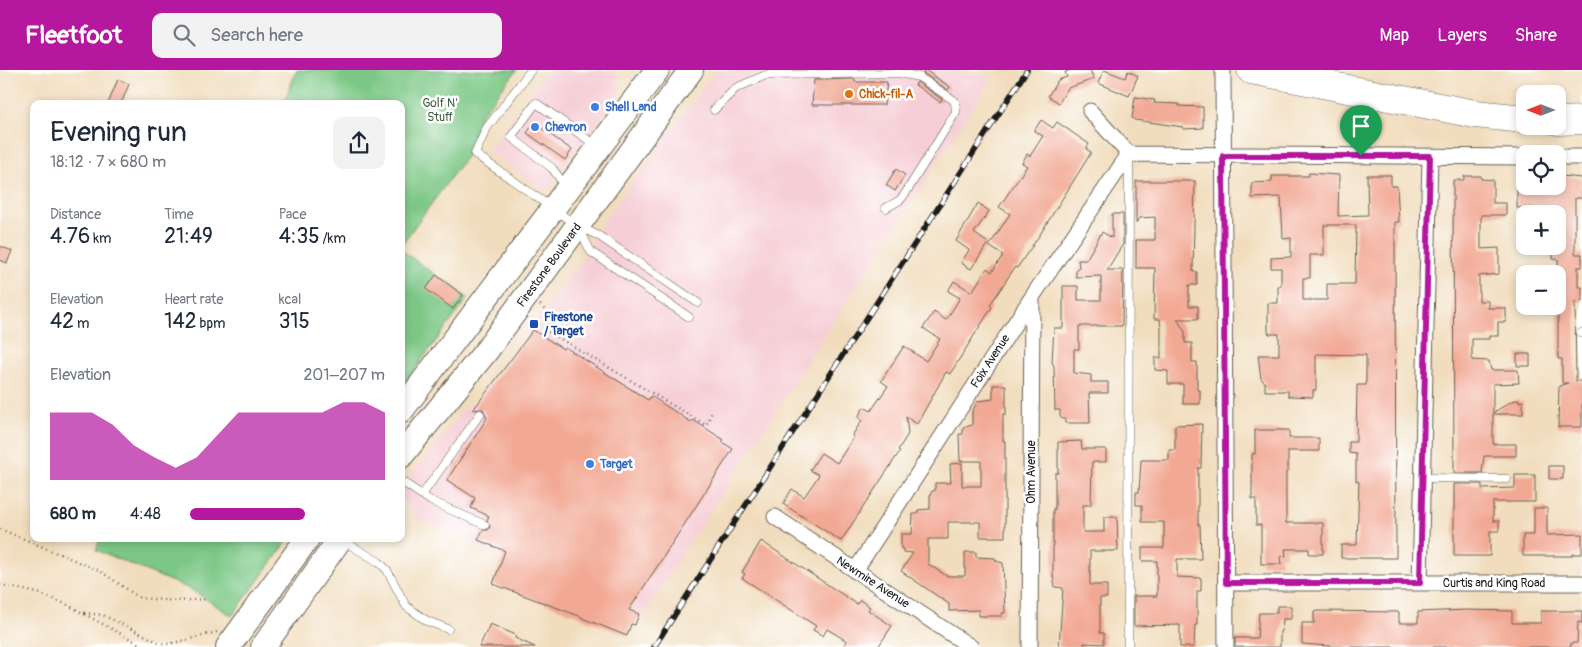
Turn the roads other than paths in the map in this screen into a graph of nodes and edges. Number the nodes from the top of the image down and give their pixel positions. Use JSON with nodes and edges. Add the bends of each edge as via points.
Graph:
{"nodes":[{"id":1,"x":531,"y":70,"type":"edge"},
{"id":2,"x":657,"y":70,"type":"edge"},
{"id":3,"x":691,"y":70,"type":"edge"},
{"id":4,"x":1223,"y":70,"type":"edge"},
{"id":5,"x":1251,"y":70,"type":"edge"},
{"id":6,"x":714,"y":110,"type":"dead end"},
{"id":7,"x":1090,"y":111,"type":"dead end"},
{"id":8,"x":1516,"y":118,"type":"edge"},
{"id":9,"x":1582,"y":120,"type":"edge"},
{"id":10,"x":1566,"y":121,"type":"edge"},
{"id":11,"x":600,"y":148,"type":"junction"},
{"id":12,"x":1130,"y":154,"type":"junction"},
{"id":13,"x":1223,"y":156,"type":"junction"},
{"id":14,"x":1430,"y":156,"type":"junction"},
{"id":15,"x":1516,"y":157,"type":"edge"},
{"id":16,"x":1566,"y":157,"type":"edge"},
{"id":17,"x":1582,"y":157,"type":"edge"},
{"id":18,"x":568,"y":190,"type":"junction"},
{"id":19,"x":886,"y":208,"type":"dead end"},
{"id":20,"x":554,"y":209,"type":"junction"},
{"id":21,"x":578,"y":226,"type":"junction"},
{"id":22,"x":1032,"y":297,"type":"junction"},
{"id":23,"x":698,"y":303,"type":"dead end"},
{"id":24,"x":689,"y":317,"type":"dead end"},
{"id":25,"x":435,"y":366,"type":"junction"},
{"id":26,"x":405,"y":406,"type":"edge"},
{"id":27,"x":480,"y":414,"type":"dead end"},
{"id":28,"x":405,"y":434,"type":"edge"},
{"id":29,"x":405,"y":451,"type":"edge"},
{"id":30,"x":1422,"y":478,"type":"junction"},
{"id":31,"x":1507,"y":479,"type":"dead end"},
{"id":32,"x":405,"y":484,"type":"edge"},
{"id":33,"x":422,"y":495,"type":"junction"},
{"id":34,"x":775,"y":517,"type":"dead end"},
{"id":35,"x":485,"y":525,"type":"dead end"},
{"id":36,"x":305,"y":542,"type":"edge"},
{"id":37,"x":338,"y":542,"type":"edge"},
{"id":38,"x":345,"y":542,"type":"edge"},
{"id":39,"x":855,"y":571,"type":"junction"},
{"id":40,"x":1226,"y":583,"type":"junction"},
{"id":41,"x":1420,"y":583,"type":"junction"},
{"id":42,"x":1582,"y":583,"type":"edge"},
{"id":43,"x":448,"y":630,"type":"dead end"},
{"id":44,"x":231,"y":642,"type":"edge"},
{"id":45,"x":263,"y":647,"type":"edge"},
{"id":46,"x":971,"y":647,"type":"edge"},
{"id":47,"x":1030,"y":647,"type":"edge"},
{"id":48,"x":1128,"y":647,"type":"edge"},
{"id":49,"x":1226,"y":647,"type":"edge"}],
"edges":[{"from":1,"to":20,"type":"lane","via":[[486,129],[475,154]]},
{"from":2,"to":11,"type":"main road"},
{"from":3,"to":21,"type":"main road","name":"Firestone Boulevard"},
{"from":4,"to":13,"type":"street"},
{"from":5,"to":8,"type":"highway","via":[[1475,114]]},
{"from":6,"to":19,"type":"lane","via":[[736,88],[766,75],[899,73],[919,77],[952,99],[956,112],[905,194]]},
{"from":7,"to":12,"type":"street"},
{"from":9,"to":10,"type":"highway"},
{"from":11,"to":18,"type":"main road"},
{"from":11,"to":18,"type":"lane","via":[[536,102],[511,137],[552,168]]},
{"from":12,"to":13,"type":"street"},
{"from":12,"to":22,"type":"street","name":"Foix Avenue"},
{"from":12,"to":48,"type":"lane"},
{"from":13,"to":14,"type":"street"},
{"from":13,"to":40,"type":"street"},
{"from":14,"to":15,"type":"street"},
{"from":14,"to":30,"type":"street"},
{"from":16,"to":17,"type":"street"},
{"from":18,"to":20,"type":"main road"},
{"from":20,"to":21,"type":"lane"},
{"from":20,"to":25,"type":"main road"},
{"from":21,"to":23,"type":"lane","via":[[599,236]]},
{"from":21,"to":24,"type":"lane","via":[[591,252]]},
{"from":21,"to":29,"type":"main road","name":"Firestone Boulevard","via":[[487,350]]},
{"from":22,"to":39,"type":"street","name":"Foix Avenue"},
{"from":22,"to":47,"type":"street","name":"Ohm Avenue"},
{"from":25,"to":26,"type":"main road"},
{"from":25,"to":28,"type":"main road","via":[[442,378],[441,385]]},
{"from":27,"to":33,"type":"lane"},
{"from":30,"to":31,"type":"lane"},
{"from":30,"to":41,"type":"street"},
{"from":32,"to":33,"type":"lane"},
{"from":33,"to":35,"type":"lane"},
{"from":34,"to":39,"type":"street","name":"Newmire Avenue"},
{"from":36,"to":44,"type":"main road"},
{"from":37,"to":45,"type":"main road"},
{"from":38,"to":43,"type":"lane","via":[[387,570],[399,597],[416,614]]},
{"from":39,"to":46,"type":"street","name":"Newmire Avenue"},
{"from":40,"to":41,"type":"street","name":"Curtis and King Road"},
{"from":40,"to":49,"type":"street"},
{"from":41,"to":42,"type":"street","name":"Curtis and King Road"}]}
